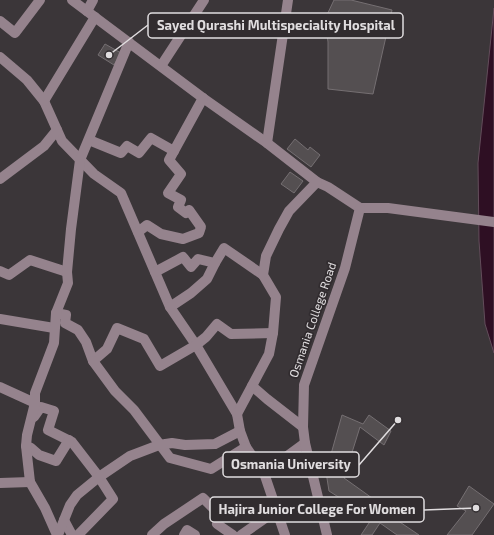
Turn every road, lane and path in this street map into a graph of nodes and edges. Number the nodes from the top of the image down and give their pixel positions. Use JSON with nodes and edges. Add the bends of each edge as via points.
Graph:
{"nodes":[{"id":1,"x":40,"y":0,"type":"edge"},
{"id":2,"x":72,"y":0,"type":"edge"},
{"id":3,"x":93,"y":0,"type":"edge"},
{"id":4,"x":204,"y":0,"type":"edge"},
{"id":5,"x":288,"y":0,"type":"edge"},
{"id":6,"x":86,"y":10,"type":"junction"},
{"id":7,"x":95,"y":17,"type":"junction"},
{"id":8,"x":0,"y":21,"type":"edge"},
{"id":9,"x":129,"y":42,"type":"junction"},
{"id":10,"x":0,"y":57,"type":"edge"},
{"id":11,"x":160,"y":66,"type":"junction"},
{"id":12,"x":203,"y":98,"type":"junction"},
{"id":13,"x":44,"y":101,"type":"junction"},
{"id":14,"x":57,"y":130,"type":"junction"},
{"id":15,"x":89,"y":140,"type":"junction"},
{"id":16,"x":267,"y":143,"type":"junction"},
{"id":17,"x":174,"y":151,"type":"junction"},
{"id":18,"x":80,"y":160,"type":"junction"},
{"id":19,"x":0,"y":180,"type":"edge"},
{"id":20,"x":316,"y":182,"type":"junction"},
{"id":21,"x":360,"y":208,"type":"junction"},
{"id":22,"x":494,"y":222,"type":"edge"},
{"id":23,"x":138,"y":232,"type":"junction"},
{"id":24,"x":215,"y":263,"type":"junction"},
{"id":25,"x":0,"y":271,"type":"edge"},
{"id":26,"x":67,"y":272,"type":"junction"},
{"id":27,"x":155,"y":272,"type":"junction"},
{"id":28,"x":263,"y":275,"type":"junction"},
{"id":29,"x":170,"y":307,"type":"junction"},
{"id":30,"x":56,"y":313,"type":"junction"},
{"id":31,"x":0,"y":319,"type":"edge"},
{"id":32,"x":54,"y":328,"type":"junction"},
{"id":33,"x":273,"y":333,"type":"junction"},
{"id":34,"x":196,"y":345,"type":"junction"},
{"id":35,"x":93,"y":361,"type":"junction"},
{"id":36,"x":252,"y":386,"type":"junction"},
{"id":37,"x":0,"y":387,"type":"edge"},
{"id":38,"x":35,"y":403,"type":"junction"},
{"id":39,"x":237,"y":414,"type":"junction"},
{"id":40,"x":31,"y":422,"type":"junction"},
{"id":41,"x":303,"y":428,"type":"junction"},
{"id":42,"x":240,"y":431,"type":"junction"},
{"id":43,"x":69,"y":440,"type":"junction"},
{"id":44,"x":305,"y":443,"type":"junction"},
{"id":45,"x":159,"y":445,"type":"junction"},
{"id":46,"x":26,"y":446,"type":"junction"},
{"id":47,"x":246,"y":447,"type":"junction"},
{"id":48,"x":264,"y":473,"type":"junction"},
{"id":49,"x":99,"y":477,"type":"junction"},
{"id":50,"x":30,"y":482,"type":"junction"},
{"id":51,"x":0,"y":483,"type":"edge"},
{"id":52,"x":277,"y":510,"type":"junction"},
{"id":53,"x":64,"y":520,"type":"junction"},
{"id":54,"x":58,"y":535,"type":"edge"},
{"id":55,"x":72,"y":535,"type":"edge"},
{"id":56,"x":78,"y":535,"type":"edge"},
{"id":57,"x":154,"y":535,"type":"edge"},
{"id":58,"x":184,"y":535,"type":"edge"},
{"id":59,"x":195,"y":535,"type":"edge"},
{"id":60,"x":233,"y":535,"type":"edge"},
{"id":61,"x":241,"y":535,"type":"edge"},
{"id":62,"x":285,"y":535,"type":"edge"},
{"id":63,"x":327,"y":535,"type":"edge"}],
"edges":[{"from":1,"to":8,"type":"street","via":[[16,33]]},
{"from":2,"to":6,"type":"street"},
{"from":3,"to":6,"type":"street"},
{"from":4,"to":11,"type":"street"},
{"from":5,"to":16,"type":"street"},
{"from":6,"to":7,"type":"street"},
{"from":7,"to":9,"type":"street"},
{"from":7,"to":13,"type":"street"},
{"from":9,"to":11,"type":"street"},
{"from":9,"to":15,"type":"street"},
{"from":10,"to":13,"type":"street","via":[[27,80]]},
{"from":11,"to":12,"type":"street"},
{"from":12,"to":16,"type":"street"},
{"from":12,"to":17,"type":"street"},
{"from":13,"to":14,"type":"street"},
{"from":14,"to":18,"type":"street","via":[[62,141]]},
{"from":14,"to":19,"type":"street","via":[[44,146]]},
{"from":15,"to":17,"type":"street","via":[[121,153],[128,146],[140,153],[151,138]]},
{"from":15,"to":18,"type":"street"},
{"from":16,"to":20,"type":"street"},
{"from":17,"to":23,"type":"street","via":[[169,160],[181,174],[168,193],[181,200],[178,207],[186,213],[189,210],[201,227],[199,233],[183,239],[161,234],[147,225]]},
{"from":18,"to":23,"type":"street","via":[[94,174],[122,193]]},
{"from":18,"to":26,"type":"street"},
{"from":20,"to":21,"type":"street"},
{"from":20,"to":28,"type":"street","via":[[289,211],[266,256]]},
{"from":21,"to":22,"type":"street","via":[[388,208]]},
{"from":21,"to":41,"type":"street","name":"Osmania College Road","via":[[345,268],[304,384]]},
{"from":23,"to":27,"type":"street"},
{"from":24,"to":27,"type":"street","via":[[198,259],[191,267],[183,257]]},
{"from":24,"to":28,"type":"street","via":[[224,248]]},
{"from":24,"to":29,"type":"street","via":[[207,278]]},
{"from":25,"to":26,"type":"street","via":[[9,275],[30,260]]},
{"from":26,"to":30,"type":"street","via":[[68,283]]},
{"from":27,"to":29,"type":"street"},
{"from":28,"to":33,"type":"street","via":[[276,298]]},
{"from":29,"to":34,"type":"street"},
{"from":30,"to":32,"type":"street"},
{"from":30,"to":35,"type":"street","via":[[66,315],[65,323],[78,330]]},
{"from":31,"to":32,"type":"street"},
{"from":32,"to":38,"type":"street","via":[[54,343],[35,393]]},
{"from":33,"to":34,"type":"street","via":[[231,334],[217,324]]},
{"from":33,"to":36,"type":"street","via":[[269,354]]},
{"from":34,"to":35,"type":"street","via":[[160,366],[144,339],[117,328],[107,349]]},
{"from":34,"to":39,"type":"street"},
{"from":35,"to":45,"type":"street"},
{"from":36,"to":39,"type":"street"},
{"from":36,"to":41,"type":"street"},
{"from":37,"to":38,"type":"street"},
{"from":38,"to":40,"type":"street"},
{"from":39,"to":42,"type":"street"},
{"from":40,"to":43,"type":"street","via":[[41,407],[54,411],[48,430]]},
{"from":40,"to":46,"type":"street"},
{"from":41,"to":44,"type":"street","name":"Osmania College Road"},
{"from":42,"to":45,"type":"street","via":[[215,444]]},
{"from":42,"to":47,"type":"street"},
{"from":43,"to":46,"type":"street","via":[[56,461],[39,455]]},
{"from":43,"to":49,"type":"street"},
{"from":44,"to":48,"type":"street"},
{"from":44,"to":63,"type":"street","name":"Osmania College Road"},
{"from":45,"to":47,"type":"street","via":[[170,458],[211,468]]},
{"from":45,"to":49,"type":"street","via":[[130,456]]},
{"from":46,"to":50,"type":"street"},
{"from":47,"to":48,"type":"street"},
{"from":48,"to":52,"type":"street"},
{"from":49,"to":53,"type":"street","via":[[77,495]]},
{"from":49,"to":56,"type":"street","via":[[113,499]]},
{"from":50,"to":51,"type":"street"},
{"from":50,"to":54,"type":"street"},
{"from":52,"to":61,"type":"street"},
{"from":52,"to":62,"type":"street"},
{"from":53,"to":54,"type":"street"},
{"from":53,"to":55,"type":"street"},
{"from":57,"to":60,"type":"street","via":[[164,524],[203,498],[221,516],[217,524]]},
{"from":58,"to":59,"type":"street","via":[[187,530]]}]}
